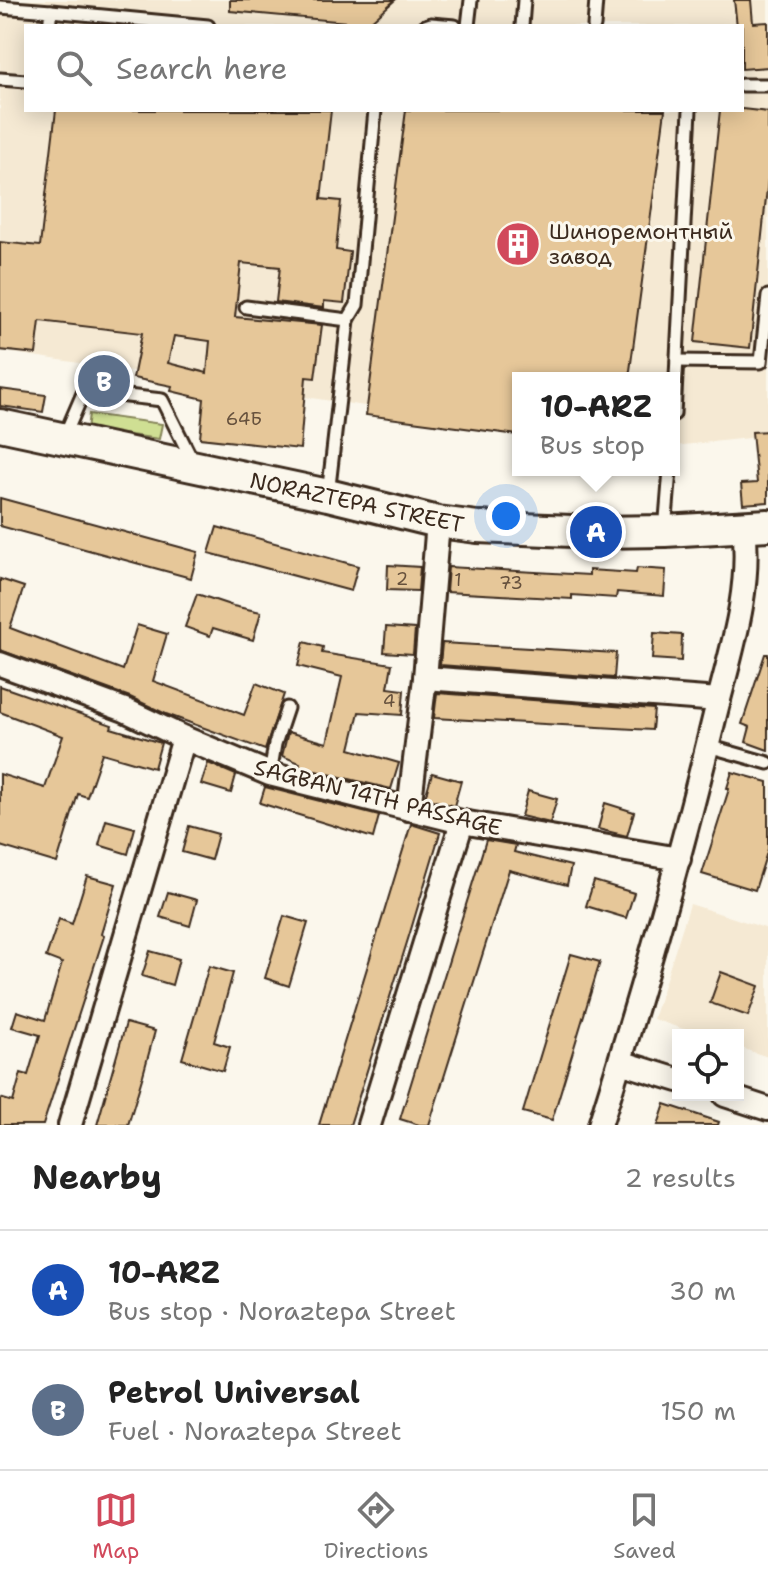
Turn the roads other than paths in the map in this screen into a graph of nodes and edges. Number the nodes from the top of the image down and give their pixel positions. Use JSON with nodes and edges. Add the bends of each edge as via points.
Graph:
{"nodes":[{"id":1,"x":471,"y":0,"type":"edge"},
{"id":2,"x":524,"y":0,"type":"edge"},
{"id":3,"x":596,"y":0,"type":"edge"},
{"id":4,"x":0,"y":7,"type":"edge"},
{"id":5,"x":51,"y":11,"type":"junction"},
{"id":6,"x":49,"y":24,"type":"edge"},
{"id":7,"x":187,"y":24,"type":"edge"},
{"id":8,"x":468,"y":24,"type":"edge"},
{"id":9,"x":522,"y":24,"type":"edge"},
{"id":10,"x":594,"y":24,"type":"edge"},
{"id":11,"x":0,"y":79,"type":"edge"},
{"id":12,"x":24,"y":81,"type":"edge"},
{"id":13,"x":744,"y":85,"type":"edge"},
{"id":14,"x":768,"y":85,"type":"edge"},
{"id":15,"x":375,"y":112,"type":"edge"},
{"id":16,"x":690,"y":112,"type":"edge"},
{"id":17,"x":768,"y":296,"type":"edge"},
{"id":18,"x":246,"y":307,"type":"dead end"},
{"id":19,"x":348,"y":320,"type":"junction"},
{"id":20,"x":677,"y":361,"type":"junction"},
{"id":21,"x":676,"y":372,"type":"edge"},
{"id":22,"x":0,"y":425,"type":"edge"},
{"id":23,"x":63,"y":439,"type":"junction"},
{"id":24,"x":196,"y":468,"type":"junction"},
{"id":25,"x":670,"y":476,"type":"edge"},
{"id":26,"x":328,"y":495,"type":"junction"},
{"id":27,"x":438,"y":522,"type":"junction"},
{"id":28,"x":756,"y":526,"type":"edge"},
{"id":29,"x":665,"y":531,"type":"junction"},
{"id":30,"x":0,"y":664,"type":"edge"},
{"id":31,"x":425,"y":678,"type":"junction"},
{"id":32,"x":719,"y":700,"type":"junction"},
{"id":33,"x":287,"y":708,"type":"dead end"},
{"id":34,"x":184,"y":738,"type":"junction"},
{"id":35,"x":708,"y":746,"type":"junction"},
{"id":36,"x":768,"y":763,"type":"edge"},
{"id":37,"x":270,"y":774,"type":"junction"},
{"id":38,"x":409,"y":809,"type":"junction"},
{"id":39,"x":462,"y":822,"type":"junction"},
{"id":40,"x":679,"y":858,"type":"junction"},
{"id":41,"x":620,"y":1062,"type":"junction"},
{"id":42,"x":672,"y":1078,"type":"edge"},
{"id":43,"x":743,"y":1101,"type":"edge"},
{"id":44,"x":768,"y":1109,"type":"edge"},
{"id":45,"x":70,"y":1125,"type":"edge"},
{"id":46,"x":369,"y":1125,"type":"edge"},
{"id":47,"x":600,"y":1125,"type":"edge"}],
"edges":[{"from":1,"to":8,"type":"lane"},
{"from":2,"to":9,"type":"lane"},
{"from":3,"to":10,"type":"lane"},
{"from":4,"to":5,"type":"lane"},
{"from":5,"to":6,"type":"lane"},
{"from":5,"to":7,"type":"lane"},
{"from":11,"to":12,"type":"lane"},
{"from":13,"to":14,"type":"lane"},
{"from":15,"to":19,"type":"lane","via":[[357,305]]},
{"from":16,"to":20,"type":"lane"},
{"from":17,"to":20,"type":"lane","via":[[761,362]]},
{"from":18,"to":19,"type":"lane"},
{"from":19,"to":26,"type":"lane"},
{"from":20,"to":21,"type":"lane"},
{"from":22,"to":23,"type":"main road","name":"NORAZTEPA STREET"},
{"from":23,"to":24,"type":"main road","name":"NORAZTEPA STREET"},
{"from":23,"to":24,"type":"lane","via":[[84,391],[162,400]]},
{"from":24,"to":26,"type":"main road","name":"NORAZTEPA STREET"},
{"from":25,"to":29,"type":"lane"},
{"from":26,"to":27,"type":"main road","name":"NORAZTEPA STREET"},
{"from":27,"to":29,"type":"main road","name":"NORAZTEPA STREET","via":[[538,532]]},
{"from":27,"to":31,"type":"street"},
{"from":28,"to":29,"type":"main road","name":"NORAZTEPA STREET"},
{"from":28,"to":32,"type":"street"},
{"from":30,"to":34,"type":"street","name":"SAGBAN 14TH PASSAGE"},
{"from":31,"to":32,"type":"street"},
{"from":31,"to":38,"type":"street"},
{"from":32,"to":35,"type":"street"},
{"from":33,"to":37,"type":"lane"},
{"from":34,"to":37,"type":"street","name":"SAGBAN 14TH PASSAGE"},
{"from":34,"to":45,"type":"street"},
{"from":35,"to":36,"type":"lane"},
{"from":35,"to":40,"type":"street"},
{"from":37,"to":38,"type":"street","name":"SAGBAN 14TH PASSAGE"},
{"from":38,"to":39,"type":"street","name":"SAGBAN 14TH PASSAGE"},
{"from":39,"to":40,"type":"street","name":"SAGBAN 14TH PASSAGE"},
{"from":39,"to":46,"type":"street"},
{"from":40,"to":41,"type":"street"},
{"from":41,"to":42,"type":"street"},
{"from":41,"to":47,"type":"street"},
{"from":43,"to":44,"type":"street"}]}
